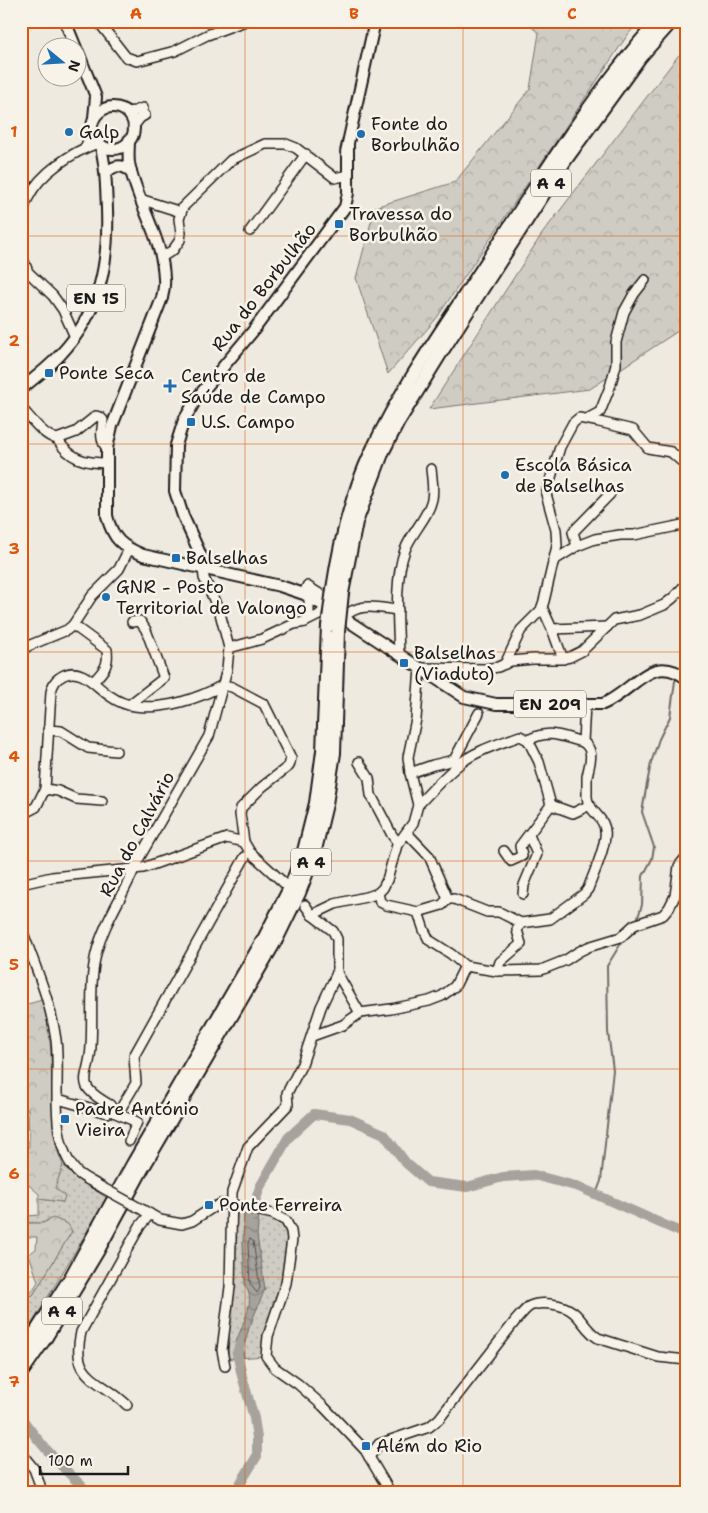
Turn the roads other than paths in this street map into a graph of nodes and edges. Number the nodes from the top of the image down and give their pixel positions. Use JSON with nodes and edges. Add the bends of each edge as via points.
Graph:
{"nodes":[{"id":1,"x":65,"y":21,"type":"edge"},
{"id":2,"x":98,"y":21,"type":"edge"},
{"id":3,"x":245,"y":21,"type":"edge"},
{"id":4,"x":375,"y":21,"type":"edge"},
{"id":5,"x":658,"y":21,"type":"edge"},
{"id":6,"x":672,"y":21,"type":"edge"},
{"id":7,"x":72,"y":38,"type":"edge"},
{"id":8,"x":88,"y":77,"type":"edge"},
{"id":9,"x":96,"y":97,"type":"junction"},
{"id":10,"x":112,"y":107,"type":"junction"},
{"id":11,"x":126,"y":112,"type":"junction"},
{"id":12,"x":94,"y":119,"type":"junction"},
{"id":13,"x":133,"y":128,"type":"junction"},
{"id":14,"x":92,"y":131,"type":"junction"},
{"id":15,"x":129,"y":140,"type":"junction"},
{"id":16,"x":99,"y":143,"type":"junction"},
{"id":17,"x":84,"y":148,"type":"junction"},
{"id":18,"x":114,"y":148,"type":"junction"},
{"id":19,"x":306,"y":154,"type":"junction"},
{"id":20,"x":130,"y":166,"type":"junction"},
{"id":21,"x":106,"y":176,"type":"junction"},
{"id":22,"x":345,"y":176,"type":"junction"},
{"id":23,"x":24,"y":199,"type":"edge"},
{"id":24,"x":140,"y":199,"type":"junction"},
{"id":25,"x":181,"y":212,"type":"junction"},
{"id":26,"x":340,"y":214,"type":"junction"},
{"id":27,"x":21,"y":222,"type":"edge"},
{"id":28,"x":250,"y":231,"type":"dead end"},
{"id":29,"x":21,"y":254,"type":"edge"},
{"id":30,"x":162,"y":258,"type":"junction"},
{"id":31,"x":644,"y":280,"type":"dead end"},
{"id":32,"x":75,"y":337,"type":"junction"},
{"id":33,"x":21,"y":389,"type":"edge"},
{"id":34,"x":21,"y":408,"type":"edge"},
{"id":35,"x":587,"y":419,"type":"junction"},
{"id":36,"x":58,"y":439,"type":"junction"},
{"id":37,"x":107,"y":448,"type":"junction"},
{"id":38,"x":107,"y":463,"type":"junction"},
{"id":39,"x":687,"y":466,"type":"edge"},
{"id":40,"x":431,"y":469,"type":"dead end"},
{"id":41,"x":610,"y":494,"type":"dead end"},
{"id":42,"x":687,"y":524,"type":"edge"},
{"id":43,"x":577,"y":546,"type":"junction"},
{"id":44,"x":129,"y":549,"type":"junction"},
{"id":45,"x":196,"y":549,"type":"junction"},
{"id":46,"x":553,"y":561,"type":"junction"},
{"id":47,"x":199,"y":567,"type":"junction"},
{"id":48,"x":687,"y":583,"type":"edge"},
{"id":49,"x":337,"y":591,"type":"junction"},
{"id":50,"x":307,"y":592,"type":"junction"},
{"id":51,"x":324,"y":606,"type":"junction"},
{"id":52,"x":542,"y":607,"type":"junction"},
{"id":53,"x":398,"y":610,"type":"junction"},
{"id":54,"x":346,"y":615,"type":"junction"},
{"id":55,"x":132,"y":622,"type":"dead end"},
{"id":56,"x":305,"y":622,"type":"junction"},
{"id":57,"x":73,"y":625,"type":"junction"},
{"id":58,"x":607,"y":627,"type":"junction"},
{"id":59,"x":333,"y":629,"type":"junction"},
{"id":60,"x":552,"y":629,"type":"junction"},
{"id":61,"x":229,"y":648,"type":"junction"},
{"id":62,"x":21,"y":651,"type":"edge"},
{"id":63,"x":398,"y":654,"type":"junction"},
{"id":64,"x":563,"y":659,"type":"junction"},
{"id":65,"x":506,"y":664,"type":"junction"},
{"id":66,"x":420,"y":668,"type":"junction"},
{"id":67,"x":683,"y":676,"type":"edge"},
{"id":68,"x":93,"y":682,"type":"junction"},
{"id":69,"x":223,"y":685,"type":"junction"},
{"id":70,"x":585,"y":704,"type":"junction"},
{"id":71,"x":129,"y":705,"type":"junction"},
{"id":72,"x":479,"y":713,"type":"dead end"},
{"id":73,"x":48,"y":730,"type":"junction"},
{"id":74,"x":528,"y":740,"type":"junction"},
{"id":75,"x":583,"y":742,"type":"junction"},
{"id":76,"x":116,"y":751,"type":"dead end"},
{"id":77,"x":359,"y":762,"type":"dead end"},
{"id":78,"x":455,"y":763,"type":"junction"},
{"id":79,"x":410,"y":773,"type":"junction"},
{"id":80,"x":45,"y":789,"type":"junction"},
{"id":81,"x":102,"y":801,"type":"dead end"},
{"id":82,"x":418,"y":805,"type":"junction"},
{"id":83,"x":551,"y":805,"type":"junction"},
{"id":84,"x":590,"y":805,"type":"junction"},
{"id":85,"x":21,"y":815,"type":"edge"},
{"id":86,"x":406,"y":833,"type":"junction"},
{"id":87,"x":529,"y":835,"type":"junction"},
{"id":88,"x":244,"y":842,"type":"junction"},
{"id":89,"x":398,"y":843,"type":"junction"},
{"id":90,"x":504,"y":851,"type":"dead end"},
{"id":91,"x":687,"y":856,"type":"edge"},
{"id":92,"x":245,"y":857,"type":"dead end"},
{"id":93,"x":135,"y":867,"type":"junction"},
{"id":94,"x":21,"y":884,"type":"edge"},
{"id":95,"x":286,"y":885,"type":"dead end"},
{"id":96,"x":378,"y":893,"type":"junction"},
{"id":97,"x":523,"y":894,"type":"dead end"},
{"id":98,"x":448,"y":899,"type":"junction"},
{"id":99,"x":305,"y":905,"type":"dead end"},
{"id":100,"x":418,"y":912,"type":"junction"},
{"id":101,"x":312,"y":915,"type":"junction"},
{"id":102,"x":521,"y":923,"type":"junction"},
{"id":103,"x":21,"y":927,"type":"edge"},
{"id":104,"x":465,"y":966,"type":"junction"},
{"id":105,"x":497,"y":971,"type":"junction"},
{"id":106,"x":337,"y":973,"type":"junction"},
{"id":107,"x":360,"y":1013,"type":"junction"},
{"id":108,"x":312,"y":1036,"type":"junction"},
{"id":109,"x":58,"y":1099,"type":"junction"},
{"id":110,"x":115,"y":1112,"type":"junction"},
{"id":111,"x":129,"y":1141,"type":"dead end"},
{"id":112,"x":230,"y":1204,"type":"junction"},
{"id":113,"x":146,"y":1212,"type":"junction"},
{"id":114,"x":21,"y":1355,"type":"edge"},
{"id":115,"x":687,"y":1360,"type":"edge"},
{"id":116,"x":225,"y":1366,"type":"dead end"},
{"id":117,"x":23,"y":1371,"type":"edge"},
{"id":118,"x":124,"y":1402,"type":"dead end"},
{"id":119,"x":21,"y":1453,"type":"edge"},
{"id":120,"x":369,"y":1457,"type":"junction"},
{"id":121,"x":40,"y":1485,"type":"dead end"},
{"id":122,"x":390,"y":1492,"type":"edge"}],
"edges":[{"from":1,"to":7,"type":"main road"},
{"from":2,"to":3,"type":"street","via":[[126,57],[137,61],[175,52],[207,35]]},
{"from":4,"to":22,"type":"main road","name":"Rua do Borbulhão","via":[[348,146]]},
{"from":5,"to":49,"type":"highway","number":"A 4","via":[[598,95],[557,154],[402,395],[360,479],[347,520]]},
{"from":6,"to":49,"type":"highway","number":"A 4","via":[[640,57],[566,159],[398,422],[356,522]]},
{"from":8,"to":9,"type":"main road"},
{"from":9,"to":10,"type":"main road"},
{"from":9,"to":12,"type":"main road"},
{"from":10,"to":11,"type":"main road"},
{"from":10,"to":12,"type":"main road","via":[[101,110]]},
{"from":11,"to":13,"type":"main road"},
{"from":11,"to":13,"type":"street","via":[[144,112]]},
{"from":12,"to":14,"type":"main road"},
{"from":13,"to":15,"type":"main road"},
{"from":14,"to":16,"type":"main road","number":"EN 15"},
{"from":14,"to":17,"type":"street"},
{"from":15,"to":18,"type":"main road"},
{"from":15,"to":20,"type":"main road","number":"EN 209"},
{"from":16,"to":17,"type":"street"},
{"from":16,"to":18,"type":"main road"},
{"from":16,"to":21,"type":"main road","number":"EN 15"},
{"from":17,"to":23,"type":"street","via":[[41,179]]},
{"from":18,"to":20,"type":"main road","number":"EN 209"},
{"from":18,"to":21,"type":"main road","number":"EN 15"},
{"from":19,"to":22,"type":"street","via":[[328,171],[336,170]]},
{"from":19,"to":25,"type":"street","via":[[286,144],[265,144],[231,160]]},
{"from":19,"to":28,"type":"street"},
{"from":20,"to":21,"type":"main road","via":[[112,167]]},
{"from":20,"to":24,"type":"main road","number":"EN 209"},
{"from":21,"to":32,"type":"main road","number":"EN 15","via":[[106,257],[97,295]]},
{"from":22,"to":26,"type":"main road","name":"Rua do Borbulhão"},
{"from":22,"to":26,"type":"main road","name":"Rua do Borbulhão","via":[[348,193]]},
{"from":23,"to":27,"type":"street"},
{"from":24,"to":25,"type":"street"},
{"from":24,"to":30,"type":"main road","number":"EN 209"},
{"from":25,"to":30,"type":"street","via":[[180,240]]},
{"from":26,"to":45,"type":"main road","name":"Rua do Borbulhão","via":[[253,331],[197,398],[184,420],[176,445],[175,491]]},
{"from":29,"to":32,"type":"street","via":[[28,272],[63,310]]},
{"from":30,"to":37,"type":"main road","number":"EN 209","via":[[165,281],[162,298],[112,426]]},
{"from":31,"to":35,"type":"street","via":[[624,312],[616,342],[616,365],[600,412]]},
{"from":32,"to":33,"type":"main road","number":"EN 15","via":[[61,354]]},
{"from":34,"to":36,"type":"street","via":[[41,429]]},
{"from":35,"to":39,"type":"street","via":[[633,430],[648,448],[671,452]]},
{"from":35,"to":46,"type":"street","via":[[579,418],[573,423],[560,447],[546,494],[556,530],[557,546]]},
{"from":36,"to":37,"type":"street","via":[[76,432],[96,416],[103,420],[101,436]]},
{"from":36,"to":38,"type":"street","via":[[80,460]]},
{"from":37,"to":38,"type":"main road","number":"EN 209"},
{"from":38,"to":44,"type":"main road","number":"EN 209","via":[[109,527]]},
{"from":40,"to":53,"type":"street","via":[[432,499],[405,551]]},
{"from":41,"to":43,"type":"street","via":[[573,532]]},
{"from":42,"to":43,"type":"street","via":[[595,539]]},
{"from":43,"to":46,"type":"street"},
{"from":44,"to":47,"type":"main road","number":"EN 209"},
{"from":44,"to":57,"type":"street","via":[[119,569],[92,596]]},
{"from":45,"to":47,"type":"main road","name":"Rua do Borbulhão"},
{"from":45,"to":47,"type":"main road"},
{"from":46,"to":52,"type":"street"},
{"from":47,"to":50,"type":"main road","number":"EN 209"},
{"from":47,"to":61,"type":"street","name":"Rua do Calvário","via":[[220,613]]},
{"from":48,"to":58,"type":"street","via":[[664,604],[640,615],[614,620]]},
{"from":49,"to":59,"type":"highway","number":"A 4","bridge":true},
{"from":50,"to":51,"type":"main road","number":"EN 209"},
{"from":50,"to":54,"type":"street"},
{"from":50,"to":56,"type":"street"},
{"from":51,"to":54,"type":"main road","number":"EN 209"},
{"from":51,"to":56,"type":"street","via":[[319,615]]},
{"from":52,"to":60,"type":"street"},
{"from":52,"to":65,"type":"street","via":[[520,630]]},
{"from":53,"to":54,"type":"street","via":[[358,607]]},
{"from":53,"to":63,"type":"street"},
{"from":54,"to":63,"type":"main road","number":"EN 209"},
{"from":55,"to":71,"type":"street","via":[[140,621],[146,630],[164,678]]},
{"from":56,"to":61,"type":"street"},
{"from":57,"to":62,"type":"street"},
{"from":57,"to":68,"type":"street","via":[[107,650],[105,668]]},
{"from":58,"to":60,"type":"street"},
{"from":58,"to":64,"type":"street","via":[[582,651]]},
{"from":59,"to":114,"type":"highway","number":"A 4","via":[[316,803],[291,886],[71,1277]]},
{"from":59,"to":117,"type":"highway","number":"A 4","via":[[334,753],[314,854],[299,893],[93,1259]]},
{"from":60,"to":64,"type":"street"},
{"from":61,"to":69,"type":"street","name":"Rua do Calvário"},
{"from":63,"to":66,"type":"main road","number":"EN 209"},
{"from":64,"to":65,"type":"street","via":[[533,659]]},
{"from":65,"to":66,"type":"street","via":[[485,670]]},
{"from":66,"to":70,"type":"main road","number":"EN 209","via":[[464,697],[483,703]]},
{"from":66,"to":79,"type":"street","via":[[416,718],[408,757]]},
{"from":67,"to":70,"type":"main road","number":"EN 209","via":[[668,668],[660,668],[651,671],[615,699],[603,704]]},
{"from":68,"to":71,"type":"street","via":[[108,696]]},
{"from":68,"to":73,"type":"street","via":[[79,674],[68,673],[58,678],[50,692]]},
{"from":69,"to":71,"type":"street","via":[[173,705]]},
{"from":69,"to":88,"type":"street","via":[[264,704],[291,758],[290,766],[241,808]]},
{"from":69,"to":93,"type":"street","name":"Rua do Calvário","via":[[209,736]]},
{"from":70,"to":75,"type":"street"},
{"from":72,"to":78,"type":"street"},
{"from":73,"to":76,"type":"street","via":[[62,731],[88,748]]},
{"from":73,"to":80,"type":"street"},
{"from":74,"to":75,"type":"street","via":[[549,733]]},
{"from":74,"to":78,"type":"street","via":[[520,736]]},
{"from":74,"to":83,"type":"street","via":[[539,762]]},
{"from":75,"to":84,"type":"street","via":[[591,752],[587,783]]},
{"from":77,"to":89,"type":"street","via":[[368,778],[371,795]]},
{"from":78,"to":79,"type":"street","via":[[433,765]]},
{"from":78,"to":82,"type":"street"},
{"from":79,"to":82,"type":"street"},
{"from":80,"to":81,"type":"street"},
{"from":80,"to":85,"type":"street","via":[[36,807]]},
{"from":82,"to":86,"type":"street"},
{"from":83,"to":84,"type":"street","via":[[573,813]]},
{"from":83,"to":87,"type":"street"},
{"from":84,"to":102,"type":"street","via":[[603,821],[605,838],[588,889],[550,919]]},
{"from":86,"to":89,"type":"street"},
{"from":86,"to":98,"type":"street","via":[[429,856]]},
{"from":87,"to":90,"type":"street","via":[[520,846],[522,856],[511,861]]},
{"from":87,"to":97,"type":"street","via":[[537,854]]},
{"from":88,"to":93,"type":"street","via":[[227,838],[143,868]]},
{"from":88,"to":95,"type":"street","via":[[250,852]]},
{"from":89,"to":96,"type":"street","via":[[384,888]]},
{"from":91,"to":105,"type":"street","via":[[679,866],[676,891],[663,915],[634,924],[621,937],[578,952],[541,970]]},
{"from":92,"to":110,"type":"street","via":[[134,1056],[136,1083]]},
{"from":93,"to":94,"type":"street"},
{"from":93,"to":110,"type":"street","name":"Rua do Calvário","via":[[96,952],[92,974],[91,1048],[85,1078],[94,1096],[110,1105]]},
{"from":96,"to":100,"type":"street","via":[[380,902],[386,905]]},
{"from":96,"to":101,"type":"street","via":[[335,904]]},
{"from":98,"to":100,"type":"street","via":[[442,905]]},
{"from":98,"to":102,"type":"street","via":[[504,914]]},
{"from":99,"to":101,"type":"street"},
{"from":100,"to":104,"type":"street","via":[[429,940]]},
{"from":101,"to":106,"type":"street","via":[[333,931],[337,939]]},
{"from":102,"to":105,"type":"street","via":[[517,930],[521,944],[500,962]]},
{"from":103,"to":109,"type":"street","via":[[49,1006],[56,1040]]},
{"from":104,"to":105,"type":"street"},
{"from":104,"to":107,"type":"street","via":[[455,986],[442,996],[391,1010]]},
{"from":106,"to":107,"type":"street"},
{"from":106,"to":108,"type":"street","via":[[320,1007]]},
{"from":107,"to":108,"type":"street","via":[[343,1025]]},
{"from":108,"to":112,"type":"street","via":[[288,1093],[288,1105],[248,1147]]},
{"from":109,"to":110,"type":"street","name":"Rua do Calvário","via":[[107,1113]]},
{"from":109,"to":113,"type":"street","bridge":true,"via":[[58,1129],[65,1155],[77,1172]]},
{"from":110,"to":111,"type":"street","name":"Rua do Calvário","via":[[137,1122]]},
{"from":112,"to":113,"type":"street","via":[[221,1204],[182,1224],[160,1220]]},
{"from":112,"to":116,"type":"street","via":[[230,1286],[222,1350]]},
{"from":112,"to":120,"type":"street","via":[[273,1214],[286,1221],[291,1231],[286,1283],[268,1336],[266,1356],[275,1368],[323,1406]]},
{"from":113,"to":118,"type":"street","via":[[81,1332],[78,1345],[83,1370]]},
{"from":115,"to":120,"type":"street","via":[[658,1357],[598,1338],[573,1312],[564,1308],[543,1304],[529,1307],[429,1428],[379,1444]]},
{"from":119,"to":121,"type":"street","via":[[34,1469]]},
{"from":120,"to":122,"type":"street"}]}
